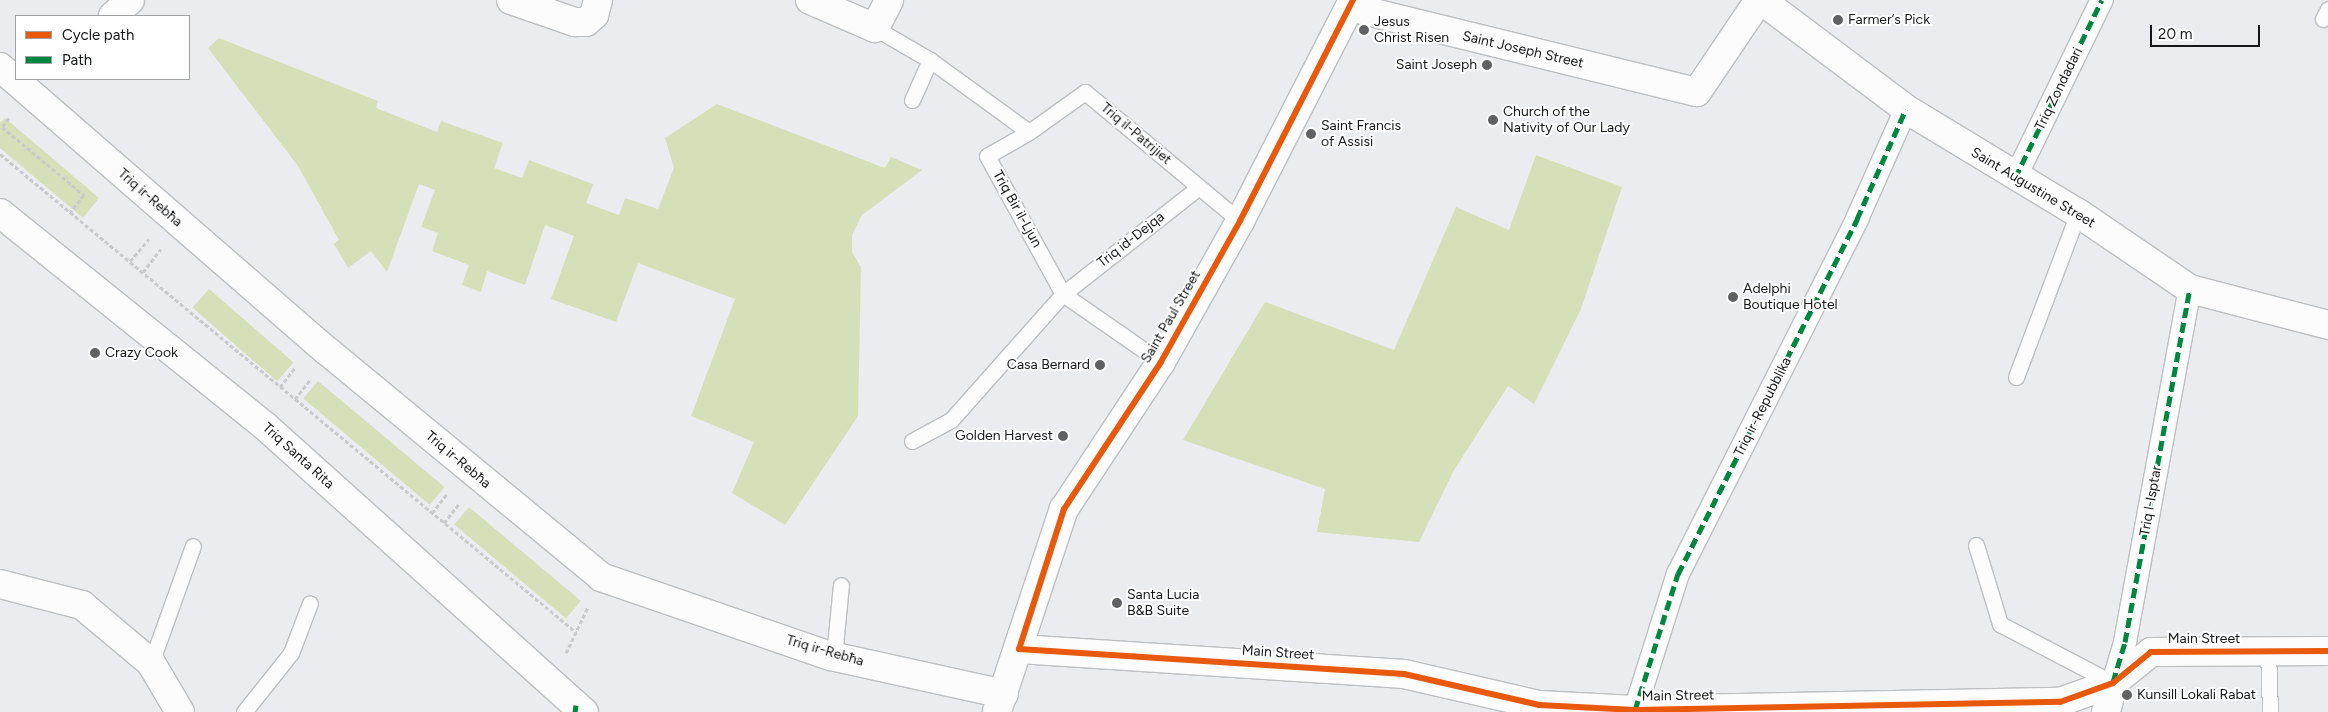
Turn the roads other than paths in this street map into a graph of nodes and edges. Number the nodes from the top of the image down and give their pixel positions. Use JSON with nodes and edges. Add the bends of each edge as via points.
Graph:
{"nodes":[{"id":1,"x":130,"y":0,"type":"edge"},
{"id":2,"x":511,"y":0,"type":"edge"},
{"id":3,"x":598,"y":0,"type":"edge"},
{"id":4,"x":810,"y":0,"type":"edge"},
{"id":5,"x":889,"y":0,"type":"edge"},
{"id":6,"x":1760,"y":0,"type":"edge"},
{"id":7,"x":2102,"y":0,"type":"edge"},
{"id":8,"x":1352,"y":3,"type":"edge"},
{"id":9,"x":114,"y":15,"type":"edge"},
{"id":10,"x":875,"y":28,"type":"junction"},
{"id":11,"x":930,"y":60,"type":"junction"},
{"id":12,"x":0,"y":67,"type":"edge"},
{"id":13,"x":15,"y":76,"type":"edge"},
{"id":14,"x":28,"y":83,"type":"edge"},
{"id":15,"x":912,"y":100,"type":"dead end"},
{"id":16,"x":1906,"y":109,"type":"junction"},
{"id":17,"x":1029,"y":132,"type":"junction"},
{"id":18,"x":2015,"y":178,"type":"junction"},
{"id":19,"x":1199,"y":187,"type":"junction"},
{"id":20,"x":0,"y":213,"type":"edge"},
{"id":21,"x":2078,"y":213,"type":"junction"},
{"id":22,"x":1240,"y":221,"type":"junction"},
{"id":23,"x":2190,"y":290,"type":"junction"},
{"id":24,"x":1062,"y":294,"type":"junction"},
{"id":25,"x":2328,"y":325,"type":"edge"},
{"id":26,"x":1161,"y":362,"type":"junction"},
{"id":27,"x":2016,"y":377,"type":"dead end"},
{"id":28,"x":912,"y":441,"type":"dead end"},
{"id":29,"x":1976,"y":545,"type":"dead end"},
{"id":30,"x":193,"y":546,"type":"dead end"},
{"id":31,"x":0,"y":584,"type":"edge"},
{"id":32,"x":841,"y":586,"type":"dead end"},
{"id":33,"x":310,"y":602,"type":"dead end"},
{"id":34,"x":1019,"y":649,"type":"junction"},
{"id":35,"x":2268,"y":651,"type":"junction"},
{"id":36,"x":2328,"y":651,"type":"edge"},
{"id":37,"x":834,"y":656,"type":"junction"},
{"id":38,"x":151,"y":663,"type":"junction"},
{"id":39,"x":2113,"y":683,"type":"junction"},
{"id":40,"x":1000,"y":703,"type":"edge"},
{"id":41,"x":1536,"y":709,"type":"edge"},
{"id":42,"x":578,"y":710,"type":"edge"},
{"id":43,"x":1635,"y":710,"type":"junction"},
{"id":44,"x":180,"y":712,"type":"edge"},
{"id":45,"x":244,"y":712,"type":"edge"},
{"id":46,"x":2106,"y":712,"type":"edge"},
{"id":47,"x":2270,"y":712,"type":"edge"}],
"edges":[{"from":1,"to":9,"type":"street"},
{"from":2,"to":3,"type":"street","via":[[575,22],[586,22],[594,16]]},
{"from":4,"to":10,"type":"street"},
{"from":5,"to":10,"type":"street"},
{"from":6,"to":8,"type":"street","name":"Saint Joseph Street","via":[[1697,92]]},
{"from":6,"to":16,"type":"street","name":"Saint Augustine Street"},
{"from":7,"to":18,"type":"street","name":"Triq Zondadari"},
{"from":8,"to":22,"type":"street","name":"Saint Paul Street"},
{"from":10,"to":11,"type":"lane"},
{"from":11,"to":15,"type":"lane"},
{"from":11,"to":17,"type":"lane"},
{"from":12,"to":13,"type":"street","name":"Triq ir-Rebħa"},
{"from":14,"to":37,"type":"street","name":"Triq ir-Rebħa","via":[[326,350],[601,577]]},
{"from":16,"to":18,"type":"street","name":"Saint Augustine Street"},
{"from":16,"to":43,"type":"street","name":"Triq ir-Repubblika","via":[[1858,220],[1678,574]]},
{"from":17,"to":19,"type":"lane","name":"Triq il-Patrijiet","via":[[1085,92]]},
{"from":17,"to":24,"type":"lane","name":"Triq Bir il-Ljun","via":[[987,156]]},
{"from":18,"to":21,"type":"street","name":"Saint Augustine Street"},
{"from":19,"to":22,"type":"lane","name":"Triq il-Patrijiet"},
{"from":19,"to":24,"type":"lane","name":"Triq id-Dejqa"},
{"from":20,"to":42,"type":"street","name":"Triq Santa Rita","via":[[266,427]]},
{"from":21,"to":23,"type":"street","name":"Saint Augustine Street"},
{"from":21,"to":27,"type":"lane"},
{"from":22,"to":26,"type":"street","name":"Saint Paul Street"},
{"from":23,"to":25,"type":"street","name":"Saint Augustine Street"},
{"from":23,"to":39,"type":"street","name":"Triq l-Isptar","via":[[2125,642]]},
{"from":24,"to":26,"type":"lane","name":"Triq Bir il-Ljun"},
{"from":24,"to":28,"type":"lane","name":"Triq id-Dejqa","via":[[951,420]]},
{"from":26,"to":34,"type":"street","name":"Saint Paul Street","via":[[1064,509]]},
{"from":29,"to":39,"type":"lane","via":[[2000,624]]},
{"from":30,"to":38,"type":"lane"},
{"from":31,"to":38,"type":"street","via":[[82,605]]},
{"from":32,"to":37,"type":"lane"},
{"from":33,"to":45,"type":"lane","via":[[291,653]]},
{"from":34,"to":40,"type":"street","name":"Saint Paul Street"},
{"from":34,"to":41,"type":"street","name":"Main Street","via":[[1404,674]]},
{"from":35,"to":36,"type":"street","name":"Main Street"},
{"from":35,"to":39,"type":"street","name":"Main Street","via":[[2151,652]]},
{"from":35,"to":47,"type":"lane"},
{"from":37,"to":40,"type":"street","name":"Triq ir-Rebħa"},
{"from":38,"to":44,"type":"street"},
{"from":39,"to":43,"type":"street","name":"Main Street","via":[[2060,702]]},
{"from":39,"to":46,"type":"street","name":"Triq l-Isptar"},
{"from":41,"to":43,"type":"street","name":"Main Street"}]}
